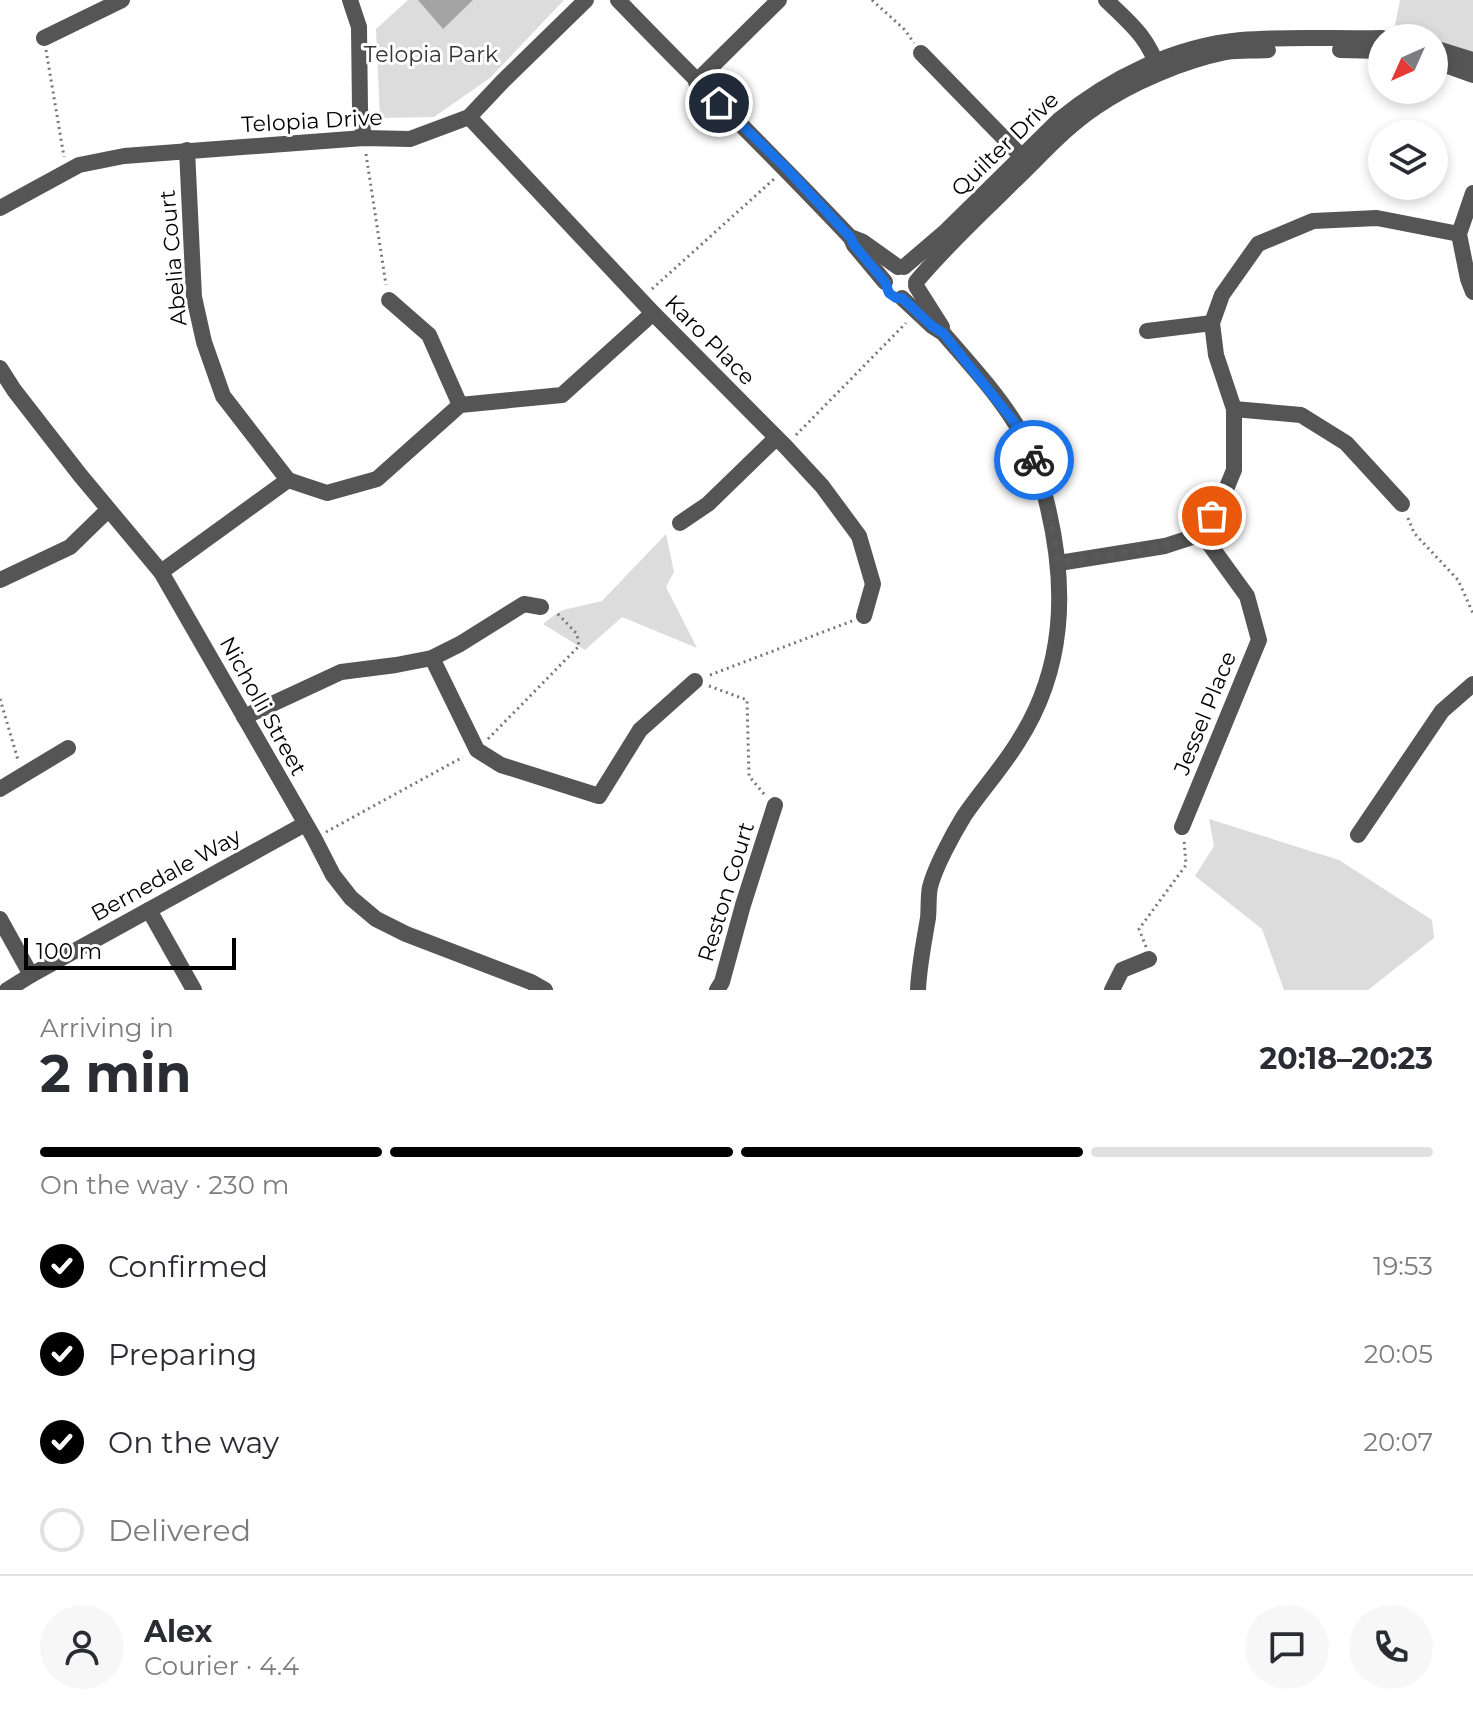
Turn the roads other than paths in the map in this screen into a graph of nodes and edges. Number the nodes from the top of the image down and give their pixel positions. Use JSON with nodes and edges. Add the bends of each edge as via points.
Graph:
{"nodes":[{"id":1,"x":122,"y":0,"type":"edge"},
{"id":2,"x":350,"y":0,"type":"edge"},
{"id":3,"x":586,"y":0,"type":"edge"},
{"id":4,"x":618,"y":0,"type":"edge"},
{"id":5,"x":779,"y":0,"type":"edge"},
{"id":6,"x":1106,"y":0,"type":"edge"},
{"id":7,"x":44,"y":38,"type":"road end"},
{"id":8,"x":1368,"y":38,"type":"edge"},
{"id":9,"x":1368,"y":51,"type":"edge"},
{"id":10,"x":1448,"y":52,"type":"edge"},
{"id":11,"x":921,"y":53,"type":"road end"},
{"id":12,"x":1473,"y":60,"type":"edge"},
{"id":13,"x":1448,"y":66,"type":"edge"},
{"id":14,"x":1158,"y":67,"type":"junction"},
{"id":15,"x":1473,"y":75,"type":"edge"},
{"id":16,"x":696,"y":82,"type":"junction"},
{"id":17,"x":469,"y":117,"type":"junction"},
{"id":18,"x":364,"y":138,"type":"junction"},
{"id":19,"x":187,"y":150,"type":"junction"},
{"id":20,"x":1026,"y":161,"type":"junction"},
{"id":21,"x":1473,"y":193,"type":"edge"},
{"id":22,"x":0,"y":208,"type":"edge"},
{"id":23,"x":1459,"y":234,"type":"junction"},
{"id":24,"x":851,"y":238,"type":"junction"},
{"id":25,"x":901,"y":267,"type":"junction"},
{"id":26,"x":885,"y":282,"type":"junction"},
{"id":27,"x":916,"y":284,"type":"junction"},
{"id":28,"x":1473,"y":292,"type":"edge"},
{"id":29,"x":902,"y":298,"type":"junction"},
{"id":30,"x":389,"y":300,"type":"road end"},
{"id":31,"x":653,"y":313,"type":"junction"},
{"id":32,"x":1212,"y":323,"type":"junction"},
{"id":33,"x":1147,"y":331,"type":"dead end"},
{"id":34,"x":943,"y":333,"type":"junction"},
{"id":35,"x":0,"y":368,"type":"edge"},
{"id":36,"x":460,"y":405,"type":"junction"},
{"id":37,"x":1234,"y":409,"type":"junction"},
{"id":38,"x":781,"y":442,"type":"junction"},
{"id":39,"x":288,"y":480,"type":"junction"},
{"id":40,"x":1402,"y":504,"type":"road end"},
{"id":41,"x":108,"y":510,"type":"junction"},
{"id":42,"x":680,"y":523,"type":"dead end"},
{"id":43,"x":1202,"y":534,"type":"junction"},
{"id":44,"x":1059,"y":563,"type":"junction"},
{"id":45,"x":161,"y":572,"type":"junction"},
{"id":46,"x":0,"y":580,"type":"edge"},
{"id":47,"x":541,"y":607,"type":"road end"},
{"id":48,"x":864,"y":616,"type":"road end"},
{"id":49,"x":432,"y":658,"type":"junction"},
{"id":50,"x":695,"y":681,"type":"road end"},
{"id":51,"x":1473,"y":684,"type":"edge"},
{"id":52,"x":244,"y":717,"type":"junction"},
{"id":53,"x":68,"y":748,"type":"dead end"},
{"id":54,"x":0,"y":789,"type":"edge"},
{"id":55,"x":775,"y":805,"type":"road end"},
{"id":56,"x":1182,"y":827,"type":"road end"},
{"id":57,"x":310,"y":831,"type":"junction"},
{"id":58,"x":1358,"y":835,"type":"dead end"},
{"id":59,"x":149,"y":910,"type":"junction"},
{"id":60,"x":0,"y":919,"type":"edge"},
{"id":61,"x":1149,"y":959,"type":"road end"},
{"id":62,"x":31,"y":975,"type":"junction"},
{"id":63,"x":7,"y":990,"type":"edge"},
{"id":64,"x":194,"y":990,"type":"edge"},
{"id":65,"x":545,"y":990,"type":"edge"},
{"id":66,"x":717,"y":990,"type":"edge"},
{"id":67,"x":918,"y":990,"type":"edge"},
{"id":68,"x":1112,"y":990,"type":"edge"}],
"edges":[{"from":1,"to":7,"type":"street"},
{"from":2,"to":18,"type":"street","via":[[359,27]]},
{"from":3,"to":17,"type":"street","name":"Telopia Drive"},
{"from":4,"to":16,"type":"street"},
{"from":5,"to":16,"type":"street"},
{"from":6,"to":14,"type":"street","via":[[1137,29]]},
{"from":8,"to":14,"type":"street","name":"Quilter Drive","via":[[1242,40],[1214,44]]},
{"from":9,"to":14,"type":"street","name":"Quilter Drive","via":[[1227,52]]},
{"from":10,"to":12,"type":"street"},
{"from":11,"to":20,"type":"street"},
{"from":13,"to":15,"type":"street"},
{"from":14,"to":20,"type":"street","name":"Quilter Drive"},
{"from":16,"to":24,"type":"street"},
{"from":17,"to":18,"type":"street","name":"Telopia Drive","via":[[410,139]]},
{"from":17,"to":31,"type":"street","name":"Karo Place"},
{"from":18,"to":19,"type":"street","name":"Telopia Drive"},
{"from":19,"to":22,"type":"street","name":"Telopia Drive","via":[[79,165]]},
{"from":19,"to":39,"type":"street","name":"Abelia Court","via":[[194,297],[204,342],[223,396]]},
{"from":20,"to":25,"type":"street","name":"Quilter Drive"},
{"from":20,"to":27,"type":"street","name":"Quilter Drive"},
{"from":21,"to":23,"type":"street"},
{"from":23,"to":28,"type":"street"},
{"from":23,"to":32,"type":"street","via":[[1377,218],[1313,221],[1258,244],[1222,295]]},
{"from":24,"to":25,"type":"street"},
{"from":24,"to":26,"type":"street"},
{"from":25,"to":26,"type":"street","via":[[889,272]]},
{"from":25,"to":27,"type":"street","via":[[913,272]]},
{"from":26,"to":29,"type":"street","via":[[891,295]]},
{"from":27,"to":29,"type":"street","via":[[910,296]]},
{"from":27,"to":34,"type":"street"},
{"from":29,"to":34,"type":"street"},
{"from":30,"to":36,"type":"street","via":[[429,335]]},
{"from":31,"to":36,"type":"street","via":[[562,395]]},
{"from":31,"to":38,"type":"street","name":"Karo Place"},
{"from":32,"to":33,"type":"street"},
{"from":32,"to":37,"type":"street","via":[[1216,355]]},
{"from":34,"to":44,"type":"street","via":[[1015,423],[1033,457]]},
{"from":35,"to":41,"type":"street","name":"Nicholli Street"},
{"from":36,"to":39,"type":"street","via":[[377,479],[327,493]]},
{"from":37,"to":40,"type":"street","via":[[1301,415],[1346,443]]},
{"from":37,"to":43,"type":"street","via":[[1234,470]]},
{"from":38,"to":42,"type":"street"},
{"from":38,"to":48,"type":"street","name":"Karo Place","via":[[859,536],[873,584]]},
{"from":39,"to":45,"type":"street"},
{"from":41,"to":45,"type":"street","name":"Nicholli Street"},
{"from":41,"to":46,"type":"street","via":[[70,547]]},
{"from":43,"to":44,"type":"street","via":[[1165,546]]},
{"from":43,"to":56,"type":"street","name":"Jessel Place","via":[[1247,596],[1259,640]]},
{"from":44,"to":67,"type":"street","via":[[1060,614],[1042,693],[1019,741],[964,817],[930,888]]},
{"from":45,"to":52,"type":"street","name":"Nicholli Street"},
{"from":47,"to":49,"type":"street","via":[[524,604]]},
{"from":49,"to":50,"type":"street","via":[[477,750],[501,765],[599,796],[640,730]]},
{"from":49,"to":52,"type":"street","via":[[341,672]]},
{"from":51,"to":58,"type":"street","via":[[1442,711]]},
{"from":52,"to":57,"type":"street","name":"Nicholli Street"},
{"from":53,"to":54,"type":"street"},
{"from":55,"to":66,"type":"street","name":"Reston Court"},
{"from":57,"to":59,"type":"street","name":"Bernedale Way"},
{"from":57,"to":65,"type":"street","name":"Nicholli Street","via":[[333,875],[376,919]]},
{"from":59,"to":62,"type":"street","name":"Bernedale Way"},
{"from":59,"to":64,"type":"street"},
{"from":60,"to":62,"type":"street"},
{"from":61,"to":68,"type":"street","via":[[1122,970]]},
{"from":62,"to":63,"type":"street","name":"Bernedale Way"}]}
